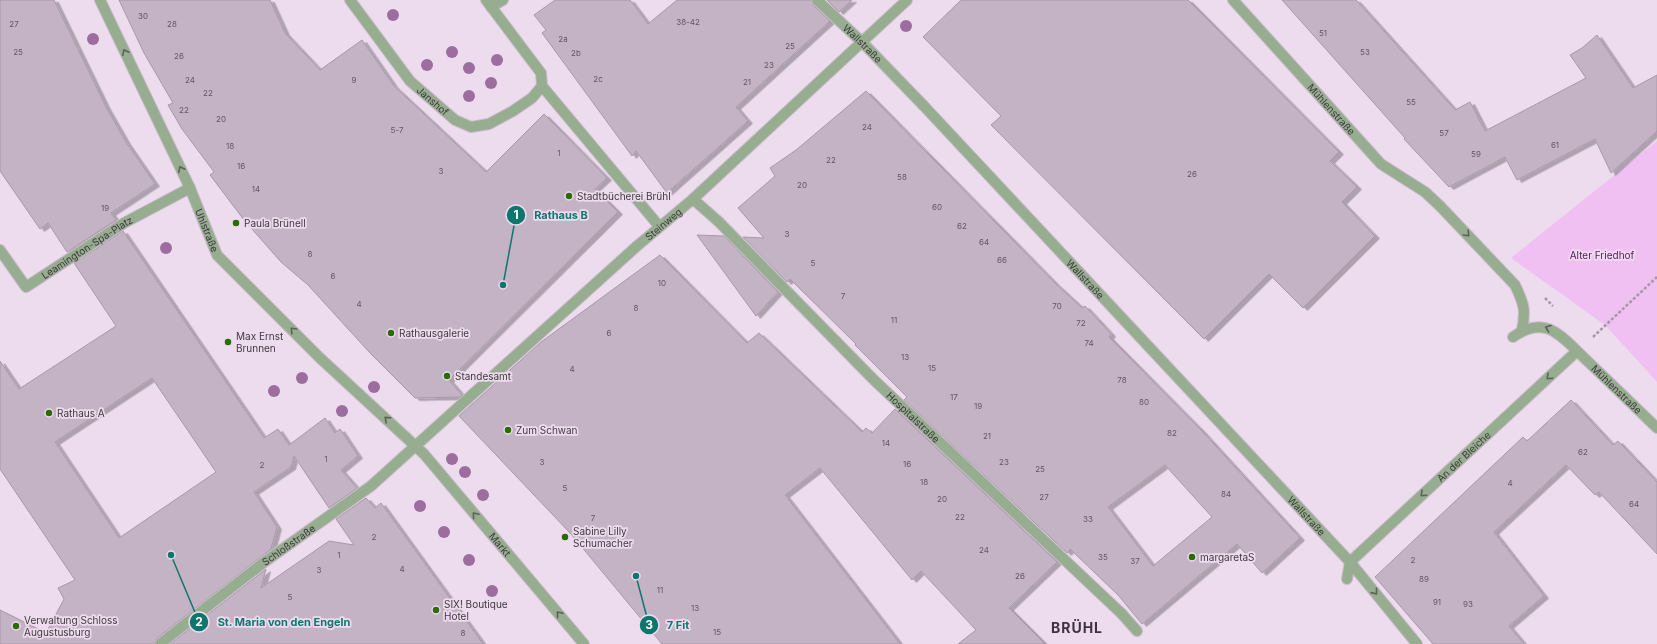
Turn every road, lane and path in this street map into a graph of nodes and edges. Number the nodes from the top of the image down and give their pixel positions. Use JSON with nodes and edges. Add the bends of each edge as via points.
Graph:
{"nodes":[{"id":1,"x":100,"y":0,"type":"edge"},
{"id":2,"x":350,"y":0,"type":"edge"},
{"id":3,"x":503,"y":0,"type":"edge"},
{"id":4,"x":817,"y":0,"type":"edge"},
{"id":5,"x":907,"y":0,"type":"edge"},
{"id":6,"x":1234,"y":0,"type":"edge"},
{"id":7,"x":489,"y":4,"type":"edge"},
{"id":8,"x":863,"y":43,"type":"junction"},
{"id":9,"x":542,"y":86,"type":"junction"},
{"id":10,"x":190,"y":188,"type":"junction"},
{"id":11,"x":694,"y":199,"type":"junction"},
{"id":12,"x":659,"y":226,"type":"junction"},
{"id":13,"x":0,"y":250,"type":"edge"},
{"id":14,"x":1657,"y":277,"type":"edge"},
{"id":15,"x":1522,"y":330,"type":"junction"},
{"id":16,"x":1513,"y":337,"type":"dead end"},
{"id":17,"x":1578,"y":351,"type":"junction"},
{"id":18,"x":1657,"y":428,"type":"edge"},
{"id":19,"x":416,"y":446,"type":"junction"},
{"id":20,"x":1350,"y":562,"type":"junction"},
{"id":21,"x":1347,"y":579,"type":"dead end"},
{"id":22,"x":1137,"y":631,"type":"dead end"},
{"id":23,"x":160,"y":644,"type":"edge"},
{"id":24,"x":584,"y":644,"type":"edge"},
{"id":25,"x":1418,"y":644,"type":"edge"}],
"edges":[{"from":10,"to":1,"type":"street","name":"Uhlstraße","one_way":true},
{"from":2,"to":9,"type":"street","name":"Janshof","via":[[410,81],[455,120],[471,127],[489,124],[532,98]]},
{"from":3,"to":7,"type":"street"},
{"from":4,"to":8,"type":"street","name":"Wallstraße"},
{"from":5,"to":8,"type":"street","name":"Steinweg"},
{"from":6,"to":15,"type":"street","name":"Mühlenstraße","one_way":true,"via":[[1381,164],[1425,192],[1515,285],[1525,315]]},
{"from":7,"to":9,"type":"street","via":[[541,73]]},
{"from":8,"to":11,"type":"street","name":"Steinweg"},
{"from":8,"to":20,"type":"street","name":"Wallstraße"},
{"from":9,"to":12,"type":"street"},
{"from":10,"to":13,"type":"street","name":"Leamington-Spa-Platz","via":[[124,224],[26,287]]},
{"from":19,"to":10,"type":"street","name":"Uhlstraße","one_way":true,"via":[[320,358],[218,255]]},
{"from":11,"to":12,"type":"street","name":"Steinweg"},
{"from":11,"to":22,"type":"street","name":"Hospitalstraße","via":[[874,380]]},
{"from":12,"to":19,"type":"street","name":"Steinweg"},
{"from":14,"to":17,"type":"path"},
{"from":15,"to":16,"type":"street"},
{"from":17,"to":15,"type":"street","name":"Mühlenstraße","one_way":true,"via":[[1551,329],[1541,326]]},
{"from":17,"to":18,"type":"street","name":"Mühlenstraße"},
{"from":17,"to":20,"type":"street","name":"An der Bleiche","one_way":true},
{"from":19,"to":23,"type":"street","name":"Schloßstraße","via":[[371,486],[263,563]]},
{"from":24,"to":19,"type":"street","name":"Markt","one_way":true},
{"from":20,"to":21,"type":"street"},
{"from":20,"to":25,"type":"street","name":"Wallstraße","one_way":true}]}
